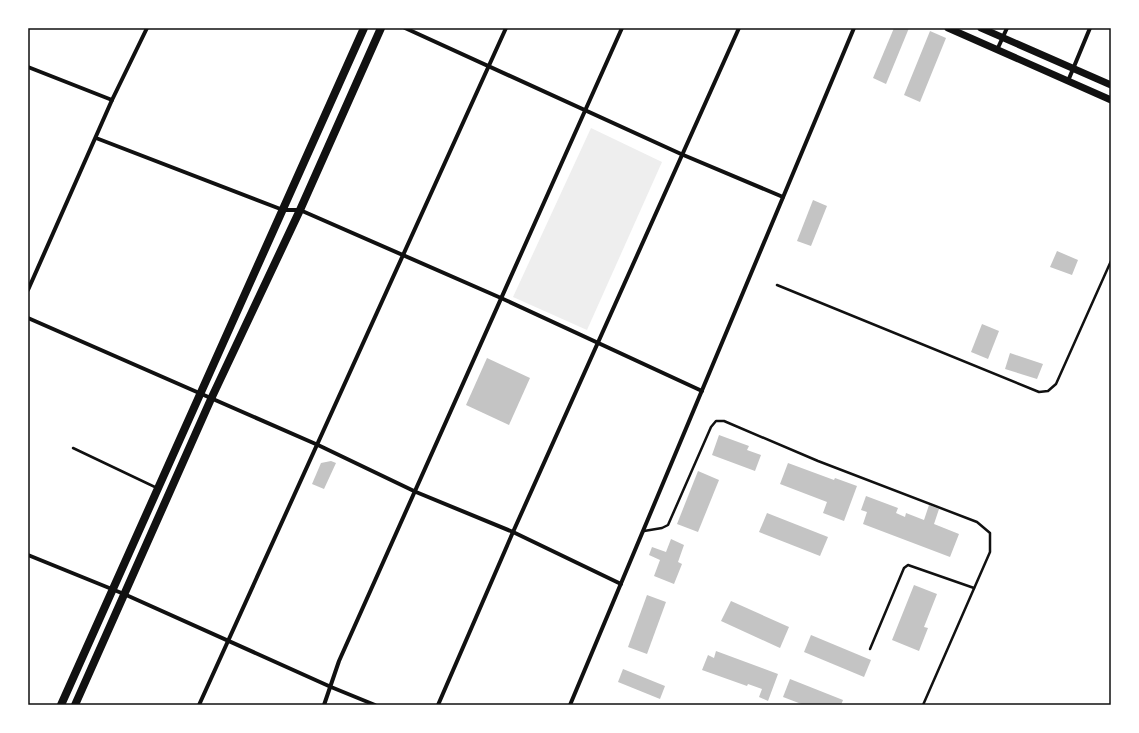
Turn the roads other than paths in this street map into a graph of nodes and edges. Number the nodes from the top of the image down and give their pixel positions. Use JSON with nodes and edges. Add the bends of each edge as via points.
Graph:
{"nodes":[{"id":1,"x":147,"y":28,"type":"edge"},
{"id":2,"x":364,"y":28,"type":"edge"},
{"id":3,"x":381,"y":28,"type":"edge"},
{"id":4,"x":405,"y":28,"type":"edge"},
{"id":5,"x":506,"y":28,"type":"edge"},
{"id":6,"x":622,"y":28,"type":"edge"},
{"id":7,"x":739,"y":28,"type":"edge"},
{"id":8,"x":854,"y":28,"type":"edge"},
{"id":9,"x":948,"y":28,"type":"edge"},
{"id":10,"x":981,"y":28,"type":"edge"},
{"id":11,"x":1007,"y":28,"type":"edge"},
{"id":12,"x":1090,"y":28,"type":"edge"},
{"id":13,"x":1003,"y":38,"type":"junction"},
{"id":14,"x":997,"y":50,"type":"junction"},
{"id":15,"x":489,"y":65,"type":"junction"},
{"id":16,"x":28,"y":67,"type":"edge"},
{"id":17,"x":1074,"y":69,"type":"junction"},
{"id":18,"x":1068,"y":82,"type":"junction"},
{"id":19,"x":1111,"y":85,"type":"edge"},
{"id":20,"x":112,"y":100,"type":"junction"},
{"id":21,"x":1111,"y":100,"type":"edge"},
{"id":22,"x":586,"y":110,"type":"junction"},
{"id":23,"x":96,"y":138,"type":"junction"},
{"id":24,"x":681,"y":154,"type":"junction"},
{"id":25,"x":782,"y":197,"type":"junction"},
{"id":26,"x":283,"y":210,"type":"junction"},
{"id":27,"x":300,"y":210,"type":"junction"},
{"id":28,"x":402,"y":256,"type":"junction"},
{"id":29,"x":1111,"y":261,"type":"edge"},
{"id":30,"x":777,"y":285,"type":"dead end"},
{"id":31,"x":28,"y":290,"type":"edge"},
{"id":32,"x":502,"y":298,"type":"junction"},
{"id":33,"x":28,"y":318,"type":"edge"},
{"id":34,"x":598,"y":343,"type":"junction"},
{"id":35,"x":702,"y":391,"type":"junction"},
{"id":36,"x":199,"y":394,"type":"junction"},
{"id":37,"x":211,"y":399,"type":"junction"},
{"id":38,"x":318,"y":445,"type":"junction"},
{"id":39,"x":72,"y":448,"type":"dead end"},
{"id":40,"x":158,"y":488,"type":"junction"},
{"id":41,"x":416,"y":492,"type":"junction"},
{"id":42,"x":643,"y":531,"type":"junction"},
{"id":43,"x":513,"y":532,"type":"junction"},
{"id":44,"x":28,"y":555,"type":"edge"},
{"id":45,"x":621,"y":584,"type":"junction"},
{"id":46,"x":974,"y":588,"type":"junction"},
{"id":47,"x":113,"y":590,"type":"junction"},
{"id":48,"x":124,"y":594,"type":"junction"},
{"id":49,"x":228,"y":640,"type":"junction"},
{"id":50,"x":870,"y":649,"type":"dead end"},
{"id":51,"x":331,"y":687,"type":"junction"},
{"id":52,"x":62,"y":705,"type":"edge"},
{"id":53,"x":75,"y":705,"type":"edge"},
{"id":54,"x":199,"y":705,"type":"edge"},
{"id":55,"x":324,"y":705,"type":"edge"},
{"id":56,"x":375,"y":705,"type":"edge"},
{"id":57,"x":438,"y":705,"type":"edge"},
{"id":58,"x":570,"y":705,"type":"edge"},
{"id":59,"x":923,"y":705,"type":"edge"}],
"edges":[{"from":1,"to":20,"type":"street"},
{"from":2,"to":26,"type":"main road"},
{"from":3,"to":27,"type":"main road"},
{"from":4,"to":15,"type":"street"},
{"from":5,"to":15,"type":"street"},
{"from":6,"to":22,"type":"street"},
{"from":7,"to":24,"type":"street"},
{"from":8,"to":25,"type":"street"},
{"from":9,"to":14,"type":"main road"},
{"from":10,"to":13,"type":"main road"},
{"from":11,"to":13,"type":"street"},
{"from":12,"to":17,"type":"street"},
{"from":13,"to":14,"type":"street"},
{"from":13,"to":17,"type":"main road"},
{"from":14,"to":18,"type":"main road"},
{"from":15,"to":22,"type":"street"},
{"from":15,"to":28,"type":"street"},
{"from":16,"to":20,"type":"street"},
{"from":17,"to":18,"type":"street"},
{"from":17,"to":19,"type":"main road"},
{"from":18,"to":21,"type":"main road"},
{"from":20,"to":23,"type":"street"},
{"from":22,"to":24,"type":"street"},
{"from":22,"to":32,"type":"street"},
{"from":23,"to":26,"type":"street"},
{"from":23,"to":31,"type":"street"},
{"from":24,"to":25,"type":"street"},
{"from":24,"to":34,"type":"street"},
{"from":25,"to":35,"type":"street"},
{"from":26,"to":27,"type":"street"},
{"from":26,"to":36,"type":"main road"},
{"from":27,"to":28,"type":"street"},
{"from":27,"to":37,"type":"main road"},
{"from":28,"to":32,"type":"street"},
{"from":28,"to":38,"type":"street"},
{"from":29,"to":30,"type":"lane","via":[[1056,384],[1048,391],[1039,392]]},
{"from":32,"to":34,"type":"street"},
{"from":32,"to":41,"type":"street"},
{"from":33,"to":36,"type":"street"},
{"from":34,"to":35,"type":"street"},
{"from":34,"to":43,"type":"street"},
{"from":35,"to":42,"type":"street"},
{"from":36,"to":37,"type":"street"},
{"from":36,"to":40,"type":"main road"},
{"from":37,"to":38,"type":"street"},
{"from":37,"to":48,"type":"main road"},
{"from":38,"to":41,"type":"street"},
{"from":38,"to":49,"type":"street"},
{"from":39,"to":40,"type":"lane"},
{"from":40,"to":47,"type":"main road"},
{"from":41,"to":43,"type":"street"},
{"from":41,"to":51,"type":"street","via":[[339,661]]},
{"from":42,"to":45,"type":"street"},
{"from":42,"to":46,"type":"lane","via":[[668,525],[711,427],[716,421],[724,420],[977,522],[990,533],[990,552]]},
{"from":43,"to":45,"type":"street"},
{"from":43,"to":57,"type":"street"},
{"from":44,"to":47,"type":"street"},
{"from":45,"to":58,"type":"street"},
{"from":46,"to":50,"type":"lane","via":[[908,565],[904,568]]},
{"from":46,"to":59,"type":"lane"},
{"from":47,"to":48,"type":"street"},
{"from":47,"to":52,"type":"main road"},
{"from":48,"to":49,"type":"street"},
{"from":48,"to":53,"type":"main road"},
{"from":49,"to":51,"type":"street"},
{"from":49,"to":54,"type":"street"},
{"from":51,"to":55,"type":"street"},
{"from":51,"to":56,"type":"street"}]}
